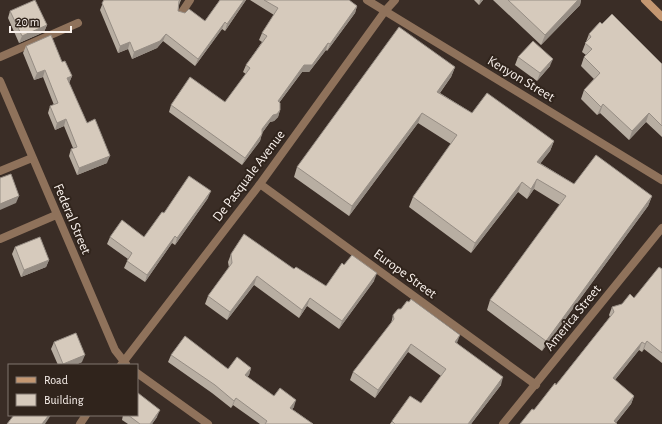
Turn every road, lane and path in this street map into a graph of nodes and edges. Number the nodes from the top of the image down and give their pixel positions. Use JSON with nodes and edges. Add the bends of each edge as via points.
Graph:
{"nodes":[{"id":1,"x":190,"y":0,"type":"edge"},
{"id":2,"x":367,"y":0,"type":"edge"},
{"id":3,"x":395,"y":0,"type":"edge"},
{"id":4,"x":645,"y":0,"type":"edge"},
{"id":5,"x":385,"y":11,"type":"junction"},
{"id":6,"x":180,"y":15,"type":"edge"},
{"id":7,"x":662,"y":17,"type":"edge"},
{"id":8,"x":78,"y":23,"type":"dead end"},
{"id":9,"x":0,"y":57,"type":"edge"},
{"id":10,"x":0,"y":81,"type":"edge"},
{"id":11,"x":32,"y":158,"type":"junction"},
{"id":12,"x":0,"y":170,"type":"edge"},
{"id":13,"x":662,"y":180,"type":"edge"},
{"id":14,"x":260,"y":184,"type":"junction"},
{"id":15,"x":56,"y":215,"type":"junction"},
{"id":16,"x":662,"y":228,"type":"edge"},
{"id":17,"x":0,"y":239,"type":"edge"},
{"id":18,"x":123,"y":364,"type":"edge"},
{"id":19,"x":138,"y":374,"type":"edge"},
{"id":20,"x":536,"y":385,"type":"junction"},
{"id":21,"x":208,"y":424,"type":"edge"},
{"id":22,"x":503,"y":424,"type":"edge"}],
"edges":[{"from":1,"to":6,"type":"street"},
{"from":2,"to":5,"type":"street","name":"Kenyon Street"},
{"from":3,"to":5,"type":"street","name":"De Pasquale Avenue"},
{"from":4,"to":7,"type":"main road"},
{"from":5,"to":13,"type":"street","name":"Kenyon Street"},
{"from":5,"to":14,"type":"street","name":"De Pasquale Avenue"},
{"from":8,"to":9,"type":"street"},
{"from":10,"to":11,"type":"street","name":"Federal Street"},
{"from":11,"to":12,"type":"street"},
{"from":11,"to":15,"type":"street","name":"Federal Street"},
{"from":14,"to":18,"type":"street","name":"De Pasquale Avenue"},
{"from":14,"to":20,"type":"street","name":"Europe Street"},
{"from":15,"to":17,"type":"street"},
{"from":15,"to":18,"type":"street","name":"Federal Street","via":[[114,350]]},
{"from":16,"to":20,"type":"street","name":"America Street"},
{"from":19,"to":21,"type":"street"},
{"from":20,"to":22,"type":"street","name":"America Street"}]}
